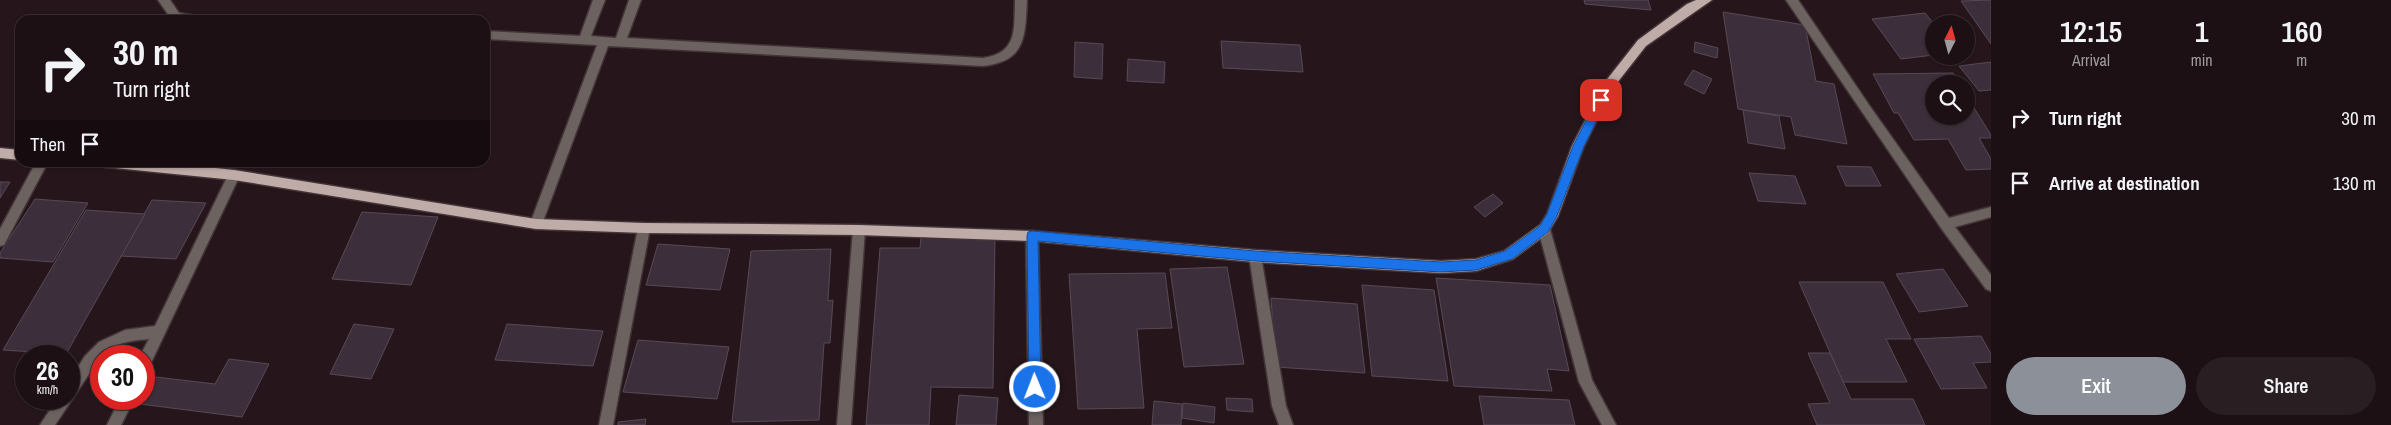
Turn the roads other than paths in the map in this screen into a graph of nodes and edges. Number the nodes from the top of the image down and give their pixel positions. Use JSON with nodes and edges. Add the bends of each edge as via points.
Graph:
{"nodes":[{"id":1,"x":164,"y":0,"type":"edge"},
{"id":2,"x":599,"y":0,"type":"edge"},
{"id":3,"x":635,"y":0,"type":"edge"},
{"id":4,"x":1022,"y":0,"type":"edge"},
{"id":5,"x":1706,"y":0,"type":"edge"},
{"id":6,"x":1792,"y":0,"type":"edge"},
{"id":7,"x":175,"y":15,"type":"edge"},
{"id":8,"x":490,"y":36,"type":"edge"},
{"id":9,"x":584,"y":41,"type":"junction"},
{"id":10,"x":604,"y":42,"type":"junction"},
{"id":11,"x":620,"y":43,"type":"junction"},
{"id":12,"x":0,"y":153,"type":"edge"},
{"id":13,"x":15,"y":154,"type":"edge"},
{"id":14,"x":39,"y":167,"type":"edge"},
{"id":15,"x":155,"y":167,"type":"edge"},
{"id":16,"x":234,"y":175,"type":"junction"},
{"id":17,"x":1991,"y":212,"type":"edge"},
{"id":18,"x":536,"y":224,"type":"junction"},
{"id":19,"x":1945,"y":224,"type":"junction"},
{"id":20,"x":644,"y":228,"type":"junction"},
{"id":21,"x":1544,"y":229,"type":"junction"},
{"id":22,"x":859,"y":230,"type":"junction"},
{"id":23,"x":1032,"y":236,"type":"junction"},
{"id":24,"x":0,"y":241,"type":"edge"},
{"id":25,"x":1255,"y":256,"type":"junction"},
{"id":26,"x":1991,"y":285,"type":"edge"},
{"id":27,"x":158,"y":332,"type":"junction"},
{"id":28,"x":152,"y":345,"type":"edge"},
{"id":29,"x":80,"y":376,"type":"edge"},
{"id":30,"x":57,"y":410,"type":"edge"},
{"id":31,"x":122,"y":410,"type":"edge"},
{"id":32,"x":47,"y":425,"type":"edge"},
{"id":33,"x":114,"y":425,"type":"edge"},
{"id":34,"x":606,"y":425,"type":"edge"},
{"id":35,"x":844,"y":425,"type":"edge"},
{"id":36,"x":1036,"y":425,"type":"edge"},
{"id":37,"x":1286,"y":425,"type":"edge"},
{"id":38,"x":1609,"y":425,"type":"edge"}],
"edges":[{"from":1,"to":7,"type":"street"},
{"from":2,"to":9,"type":"street"},
{"from":3,"to":11,"type":"street"},
{"from":4,"to":11,"type":"street","via":[[1014,50],[1002,58],[983,62]]},
{"from":5,"to":21,"type":"main road","via":[[1691,6],[1642,43],[1609,85],[1578,146]]},
{"from":6,"to":19,"type":"street"},
{"from":8,"to":9,"type":"street"},
{"from":9,"to":10,"type":"street"},
{"from":10,"to":11,"type":"street"},
{"from":10,"to":18,"type":"street"},
{"from":12,"to":13,"type":"main road"},
{"from":14,"to":24,"type":"street"},
{"from":15,"to":16,"type":"main road"},
{"from":16,"to":18,"type":"main road"},
{"from":16,"to":27,"type":"street"},
{"from":17,"to":19,"type":"street"},
{"from":18,"to":20,"type":"main road"},
{"from":19,"to":26,"type":"street"},
{"from":20,"to":22,"type":"main road"},
{"from":20,"to":34,"type":"street"},
{"from":21,"to":25,"type":"main road","via":[[1508,255],[1476,265],[1441,267]]},
{"from":21,"to":38,"type":"street","via":[[1586,382]]},
{"from":22,"to":23,"type":"main road"},
{"from":22,"to":35,"type":"street"},
{"from":23,"to":25,"type":"main road"},
{"from":23,"to":36,"type":"street"},
{"from":25,"to":37,"type":"street","via":[[1279,406]]},
{"from":27,"to":28,"type":"street"},
{"from":27,"to":29,"type":"street","via":[[128,335],[110,341],[95,354]]},
{"from":30,"to":32,"type":"street"},
{"from":31,"to":33,"type":"street"}]}
